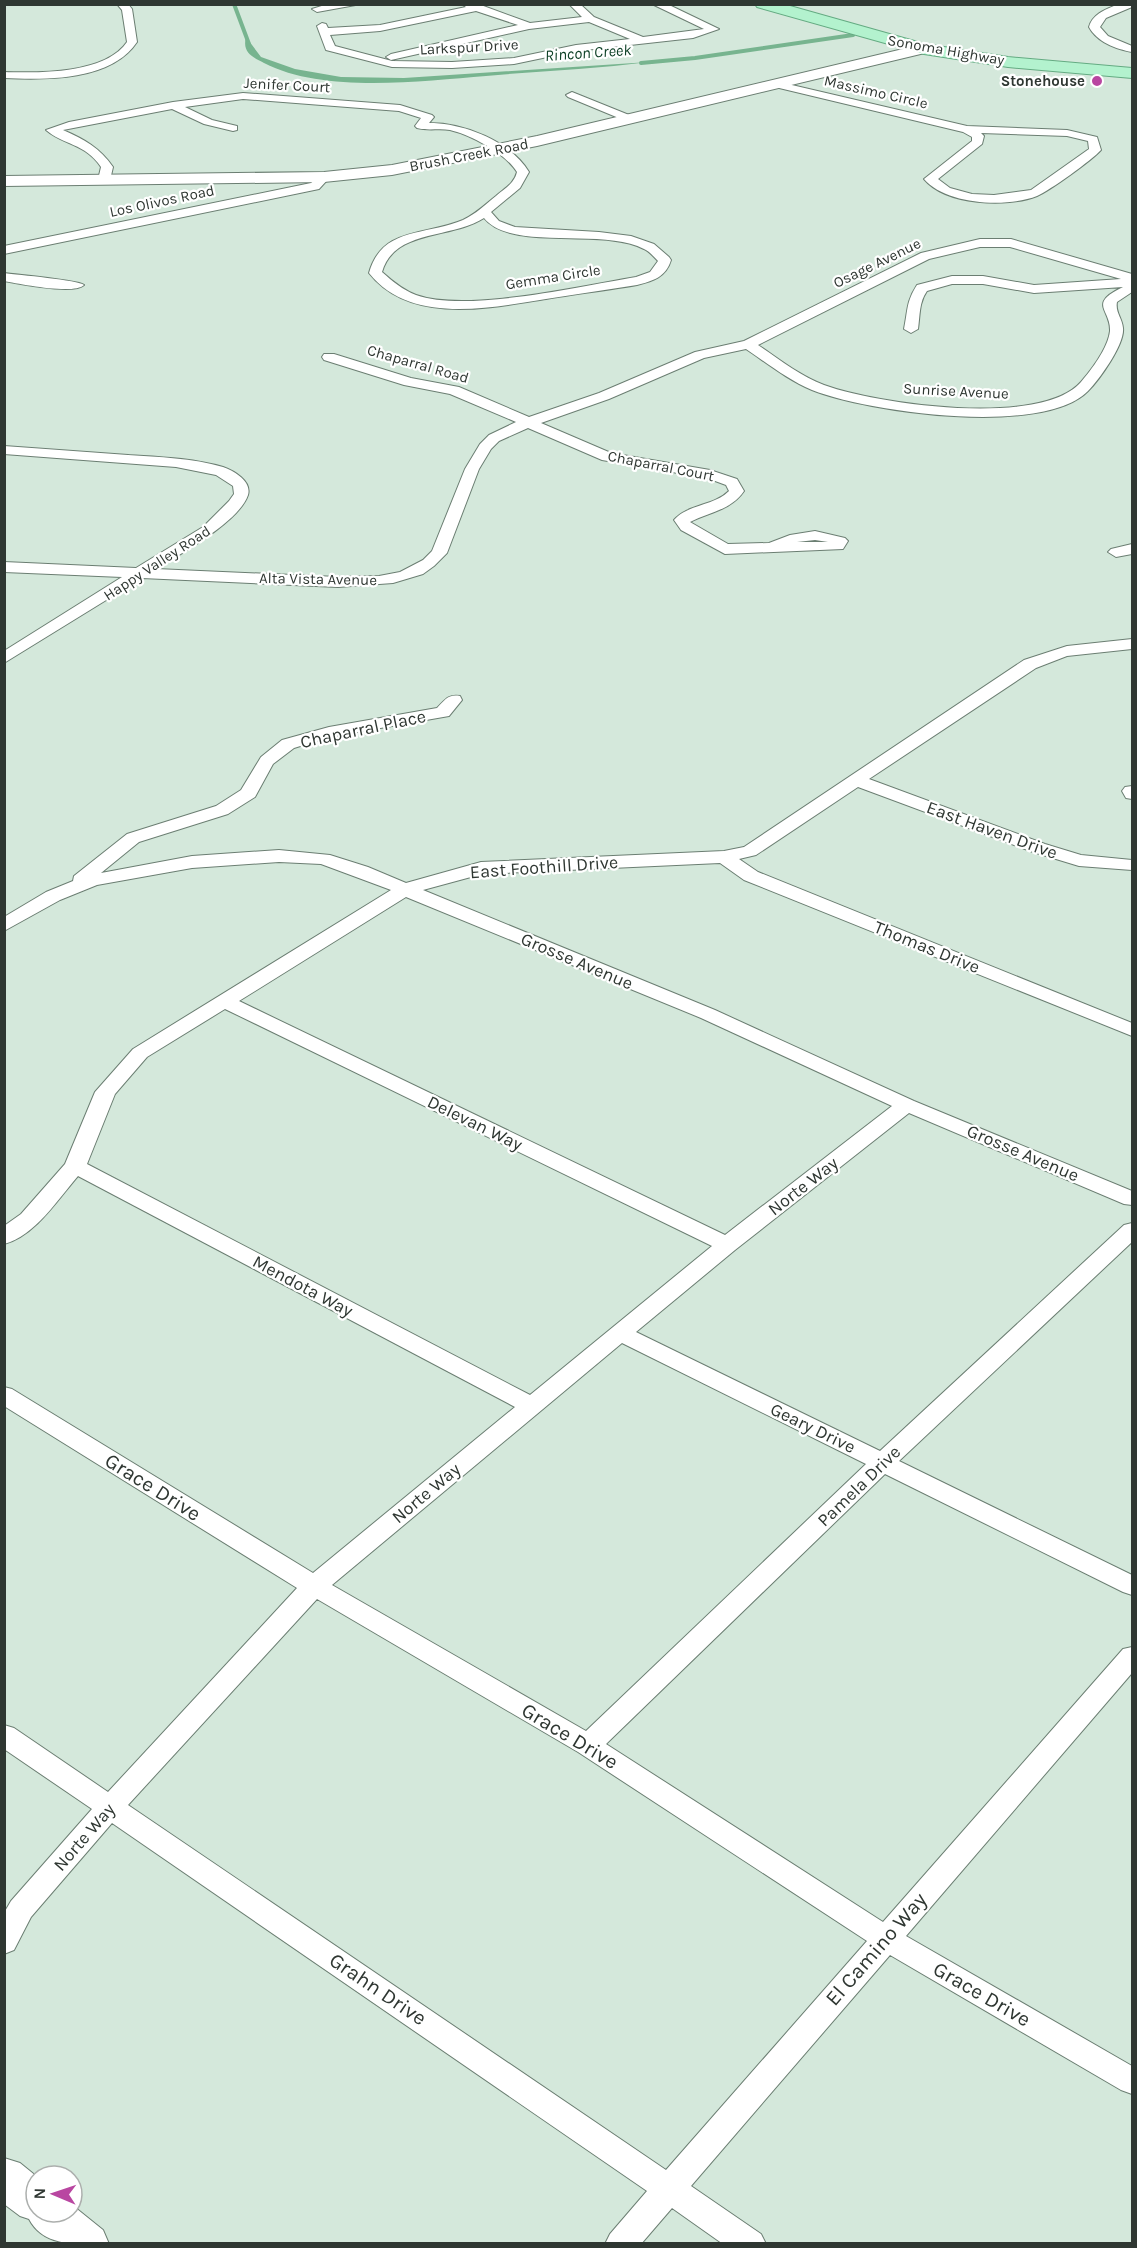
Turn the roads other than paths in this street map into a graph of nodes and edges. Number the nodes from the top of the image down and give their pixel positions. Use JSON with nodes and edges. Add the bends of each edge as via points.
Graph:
{"nodes":[{"id":1,"x":122,"y":4,"type":"edge"},
{"id":2,"x":356,"y":4,"type":"edge"},
{"id":3,"x":657,"y":4,"type":"edge"},
{"id":4,"x":763,"y":4,"type":"edge"},
{"id":5,"x":783,"y":4,"type":"edge"},
{"id":6,"x":1131,"y":4,"type":"edge"},
{"id":7,"x":577,"y":5,"type":"edge"},
{"id":8,"x":471,"y":6,"type":"edge"},
{"id":9,"x":317,"y":9,"type":"dead end"},
{"id":10,"x":590,"y":19,"type":"junction"},
{"id":11,"x":529,"y":26,"type":"junction"},
{"id":12,"x":847,"y":26,"type":"junction"},
{"id":13,"x":885,"y":36,"type":"junction"},
{"id":14,"x":642,"y":40,"type":"junction"},
{"id":15,"x":941,"y":44,"type":"junction"},
{"id":16,"x":924,"y":49,"type":"junction"},
{"id":17,"x":1132,"y":49,"type":"edge"},
{"id":18,"x":374,"y":60,"type":"junction"},
{"id":19,"x":1132,"y":64,"type":"edge"},
{"id":20,"x":1132,"y":73,"type":"edge"},
{"id":21,"x":4,"y":75,"type":"edge"},
{"id":22,"x":779,"y":85,"type":"junction"},
{"id":23,"x":572,"y":95,"type":"dead end"},
{"id":24,"x":173,"y":105,"type":"junction"},
{"id":25,"x":630,"y":119,"type":"junction"},
{"id":26,"x":232,"y":128,"type":"dead end"},
{"id":27,"x":967,"y":129,"type":"junction"},
{"id":28,"x":498,"y":149,"type":"junction"},
{"id":29,"x":324,"y":177,"type":"junction"},
{"id":30,"x":104,"y":180,"type":"junction"},
{"id":31,"x":4,"y":181,"type":"edge"},
{"id":32,"x":485,"y":212,"type":"junction"},
{"id":33,"x":460,"y":225,"type":"junction"},
{"id":34,"x":499,"y":227,"type":"junction"},
{"id":35,"x":4,"y":250,"type":"edge"},
{"id":36,"x":4,"y":278,"type":"edge"},
{"id":37,"x":1132,"y":280,"type":"edge"},
{"id":38,"x":78,"y":285,"type":"dead end"},
{"id":39,"x":1132,"y":287,"type":"edge"},
{"id":40,"x":911,"y":329,"type":"dead end"},
{"id":41,"x":748,"y":344,"type":"junction"},
{"id":42,"x":329,"y":357,"type":"dead end"},
{"id":43,"x":529,"y":422,"type":"junction"},
{"id":44,"x":4,"y":450,"type":"edge"},
{"id":45,"x":772,"y":548,"type":"dead end"},
{"id":46,"x":1132,"y":549,"type":"edge"},
{"id":47,"x":1116,"y":552,"type":"dead end"},
{"id":48,"x":4,"y":567,"type":"edge"},
{"id":49,"x":141,"y":574,"type":"junction"},
{"id":50,"x":1132,"y":644,"type":"edge"},
{"id":51,"x":4,"y":658,"type":"edge"},
{"id":52,"x":454,"y":700,"type":"dead end"},
{"id":53,"x":855,"y":780,"type":"junction"},
{"id":54,"x":724,"y":857,"type":"junction"},
{"id":55,"x":1132,"y":865,"type":"edge"},
{"id":56,"x":406,"y":889,"type":"junction"},
{"id":57,"x":69,"y":890,"type":"junction"},
{"id":58,"x":4,"y":925,"type":"edge"},
{"id":59,"x":224,"y":1001,"type":"junction"},
{"id":60,"x":1132,"y":1030,"type":"edge"},
{"id":61,"x":907,"y":1105,"type":"junction"},
{"id":62,"x":75,"y":1166,"type":"junction"},
{"id":63,"x":1132,"y":1199,"type":"edge"},
{"id":64,"x":1132,"y":1230,"type":"edge"},
{"id":65,"x":4,"y":1237,"type":"edge"},
{"id":66,"x":727,"y":1245,"type":"junction"},
{"id":67,"x":622,"y":1334,"type":"junction"},
{"id":68,"x":4,"y":1395,"type":"edge"},
{"id":69,"x":532,"y":1406,"type":"junction"},
{"id":70,"x":883,"y":1462,"type":"junction"},
{"id":71,"x":314,"y":1586,"type":"junction"},
{"id":72,"x":1132,"y":1586,"type":"edge"},
{"id":73,"x":1132,"y":1656,"type":"edge"},
{"id":74,"x":4,"y":1735,"type":"edge"},
{"id":75,"x":588,"y":1745,"type":"junction"},
{"id":76,"x":110,"y":1807,"type":"junction"},
{"id":77,"x":885,"y":1938,"type":"junction"},
{"id":78,"x":4,"y":1942,"type":"edge"},
{"id":79,"x":1132,"y":2081,"type":"edge"},
{"id":80,"x":4,"y":2177,"type":"edge"},
{"id":81,"x":669,"y":2188,"type":"junction"},
{"id":82,"x":24,"y":2193,"type":"edge"},
{"id":83,"x":63,"y":2224,"type":"edge"},
{"id":84,"x":87,"y":2244,"type":"edge"},
{"id":85,"x":621,"y":2244,"type":"edge"},
{"id":86,"x":750,"y":2244,"type":"edge"}],
"edges":[{"from":1,"to":21,"type":"street","via":[[127,9],[132,42],[123,55],[103,64],[63,72]]},
{"from":2,"to":9,"type":"street"},
{"from":3,"to":14,"type":"street","name":"Larkspur Drive","via":[[714,29]]},
{"from":4,"to":12,"type":"main road","name":"Sonoma Highway"},
{"from":5,"to":12,"type":"main road","name":"Sonoma Highway"},
{"from":6,"to":17,"type":"street","via":[[1099,16],[1094,28],[1109,41]]},
{"from":7,"to":10,"type":"street"},
{"from":8,"to":11,"type":"street"},
{"from":8,"to":18,"type":"street","name":"Larkspur Drive","via":[[395,26],[323,29],[330,48]]},
{"from":10,"to":11,"type":"street"},
{"from":10,"to":14,"type":"street"},
{"from":11,"to":18,"type":"street"},
{"from":12,"to":13,"type":"main road","name":"Sonoma Highway"},
{"from":13,"to":15,"type":"main road","name":"Sonoma Highway"},
{"from":13,"to":16,"type":"main road","name":"Sonoma Highway"},
{"from":14,"to":18,"type":"street","name":"Larkspur Drive","via":[[514,61],[425,66]]},
{"from":15,"to":16,"type":"main road"},
{"from":15,"to":19,"type":"main road","name":"Sonoma Highway"},
{"from":16,"to":20,"type":"main road","name":"Sonoma Highway","via":[[1008,62]]},
{"from":16,"to":22,"type":"street","name":"Brush Creek Road"},
{"from":22,"to":25,"type":"street","name":"Brush Creek Road"},
{"from":22,"to":27,"type":"street","name":"Massimo Circle"},
{"from":23,"to":25,"type":"street"},
{"from":24,"to":26,"type":"street","via":[[208,122]]},
{"from":24,"to":28,"type":"street","name":"Jenifer Court","via":[[243,96],[400,108],[428,117],[421,126],[453,128]]},
{"from":24,"to":30,"type":"street","name":"Jenifer Court","via":[[52,130],[70,136],[102,157],[107,167]]},
{"from":25,"to":28,"type":"street","name":"Brush Creek Road"},
{"from":27,"to":27,"type":"street","name":"Massimo Circle","via":[[978,136],[978,142],[930,179],[946,191],[972,198],[1035,193],[1095,150],[1093,139],[1067,133]]},
{"from":28,"to":29,"type":"street","name":"Brush Creek Road","via":[[392,170]]},
{"from":28,"to":32,"type":"street","name":"Gemma Circle","via":[[521,165],[523,172],[518,184]]},
{"from":29,"to":30,"type":"street","name":"Brush Creek Road"},
{"from":29,"to":35,"type":"street","name":"Los Olivos Road","via":[[315,186]]},
{"from":30,"to":31,"type":"street","name":"Brush Creek Road"},
{"from":32,"to":33,"type":"street","name":"Gemma Circle"},
{"from":32,"to":34,"type":"street"},
{"from":33,"to":34,"type":"street","name":"Gemma Circle"},
{"from":33,"to":34,"type":"street","name":"Gemma Circle","via":[[392,246],[380,258],[375,273],[386,285],[410,298],[444,305],[479,305],[638,281],[663,270],[665,260],[653,248],[631,239]]},
{"from":36,"to":38,"type":"street"},
{"from":37,"to":40,"type":"street","via":[[1034,289],[983,280],[938,282],[922,288],[914,300]]},
{"from":37,"to":41,"type":"street","name":"Osage Avenue","via":[[1037,249],[1011,243],[980,243],[903,265]]},
{"from":39,"to":41,"type":"street","name":"Sunrise Avenue","via":[[1109,303],[1117,329],[1114,343],[1082,389],[1064,401],[1031,410],[954,410],[842,395],[798,378]]},
{"from":41,"to":43,"type":"street","name":"Alta Vista Avenue","via":[[700,355],[604,396]]},
{"from":42,"to":43,"type":"street","name":"Chaparral Road","via":[[409,382],[454,390]]},
{"from":43,"to":45,"type":"street","name":"Chaparral Court","via":[[607,457],[710,474],[732,482],[738,491],[731,500],[682,520],[686,527],[725,549]]},
{"from":43,"to":49,"type":"street","name":"Alta Vista Avenue","via":[[505,432],[485,447],[472,469],[439,553],[413,574],[376,581],[338,582]]},
{"from":44,"to":49,"type":"street","name":"Happy Valley Road","via":[[199,466],[232,477],[240,485],[241,494],[222,518]]},
{"from":46,"to":47,"type":"street"},
{"from":48,"to":49,"type":"street","name":"Alta Vista Avenue"},
{"from":49,"to":51,"type":"street","name":"Happy Valley Road"},
{"from":50,"to":53,"type":"street","name":"East Foothill Drive","via":[[1047,655]]},
{"from":52,"to":57,"type":"street","name":"Chaparral Place","via":[[443,712],[309,738],[278,749],[256,773],[249,794],[222,810],[133,838]]},
{"from":53,"to":54,"type":"street","name":"East Foothill Drive","via":[[750,850]]},
{"from":53,"to":55,"type":"street","name":"East Haven Drive","via":[[1039,848],[1079,860]]},
{"from":54,"to":56,"type":"street","name":"East Foothill Drive","via":[[481,868]]},
{"from":54,"to":60,"type":"street","name":"Thomas Drive","via":[[751,876]]},
{"from":56,"to":57,"type":"street","name":"Grosse Avenue","via":[[323,859],[279,856],[192,862],[92,880]]},
{"from":56,"to":59,"type":"street","name":"East Foothill Drive"},
{"from":56,"to":61,"type":"street","name":"Grosse Avenue","via":[[708,1014]]},
{"from":57,"to":58,"type":"street","name":"Grosse Avenue"},
{"from":59,"to":62,"type":"street","name":"East Foothill Drive","via":[[140,1053],[105,1092]]},
{"from":59,"to":66,"type":"street","name":"Delevan Way"},
{"from":61,"to":63,"type":"street","name":"Grosse Avenue"},
{"from":61,"to":66,"type":"street","name":"Norte Way"},
{"from":62,"to":65,"type":"street","name":"East Foothill Drive","via":[[29,1219]]},
{"from":62,"to":69,"type":"street","name":"Mendota Way"},
{"from":64,"to":70,"type":"street","name":"Pamela Drive"},
{"from":66,"to":67,"type":"street","name":"Norte Way"},
{"from":67,"to":69,"type":"street","name":"Norte Way"},
{"from":67,"to":70,"type":"street","name":"Geary Drive"},
{"from":68,"to":71,"type":"street","name":"Grace Drive"},
{"from":69,"to":71,"type":"street","name":"Norte Way"},
{"from":70,"to":72,"type":"street","name":"Geary Drive"},
{"from":70,"to":75,"type":"street","name":"Pamela Drive"},
{"from":71,"to":75,"type":"street","name":"Grace Drive"},
{"from":71,"to":76,"type":"street","name":"Norte Way"},
{"from":73,"to":77,"type":"street","name":"El Camino Way"},
{"from":74,"to":76,"type":"street","name":"Grahn Drive"},
{"from":75,"to":77,"type":"street","name":"Grace Drive"},
{"from":76,"to":78,"type":"street","name":"Norte Way","via":[[21,1909]]},
{"from":76,"to":81,"type":"street","name":"Grahn Drive"},
{"from":77,"to":79,"type":"street","name":"Grace Drive"},
{"from":77,"to":81,"type":"street","name":"El Camino Way"},
{"from":80,"to":82,"type":"street"},
{"from":81,"to":85,"type":"street","name":"El Camino Way"},
{"from":81,"to":86,"type":"street","name":"Grahn Drive"},
{"from":83,"to":84,"type":"street"}]}
